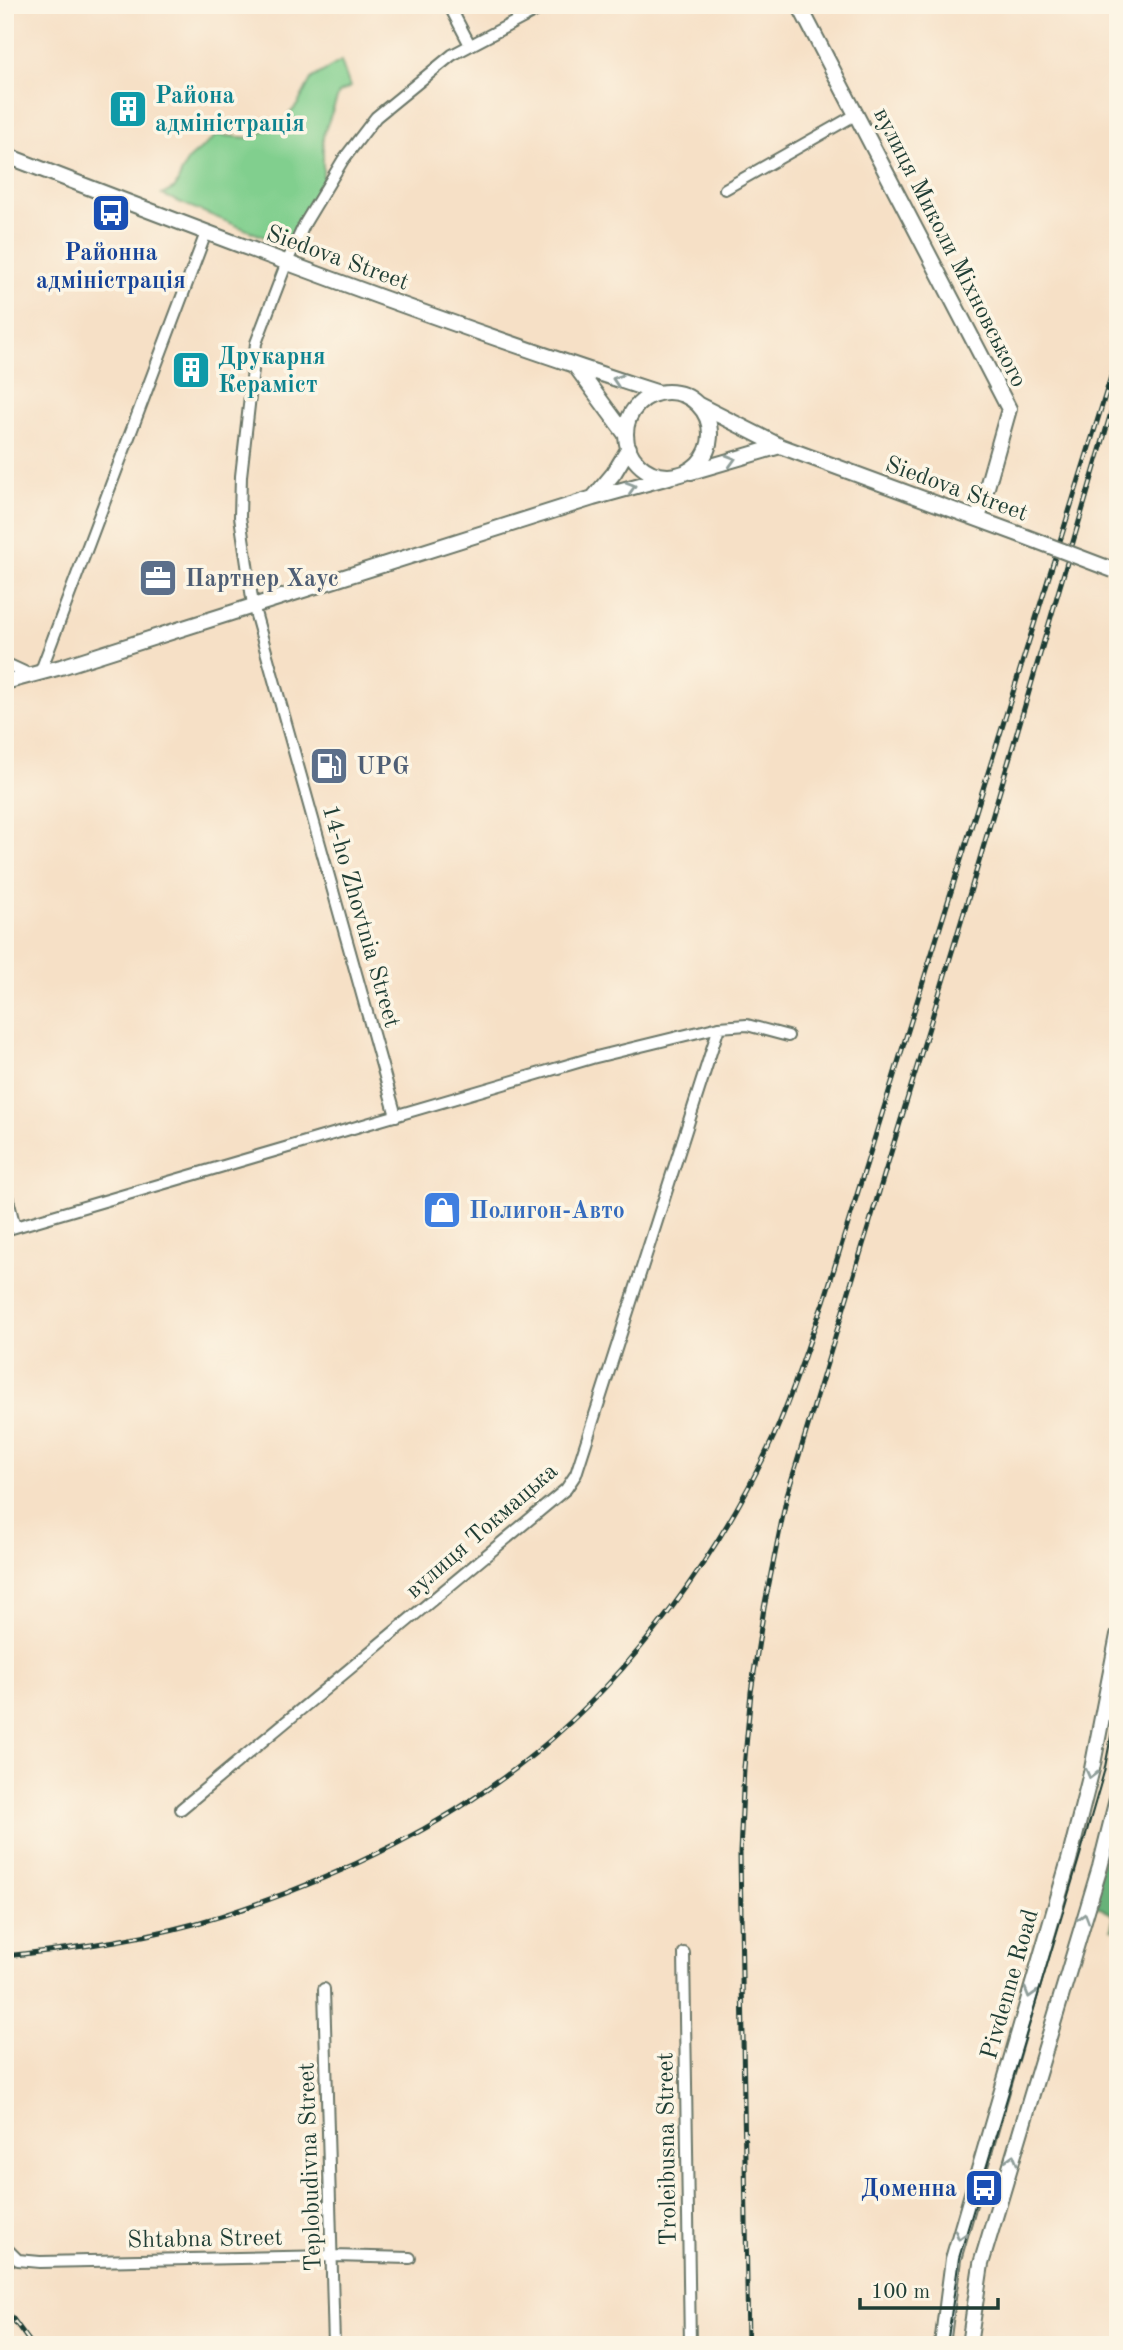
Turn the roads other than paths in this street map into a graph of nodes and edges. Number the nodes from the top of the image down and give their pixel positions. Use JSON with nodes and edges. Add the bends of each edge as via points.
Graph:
{"nodes":[{"id":1,"x":449,"y":5,"type":"edge"},
{"id":2,"x":547,"y":5,"type":"edge"},
{"id":3,"x":799,"y":5,"type":"edge"},
{"id":4,"x":470,"y":45,"type":"junction"},
{"id":5,"x":857,"y":114,"type":"junction"},
{"id":6,"x":5,"y":155,"type":"edge"},
{"id":7,"x":725,"y":189,"type":"dead end"},
{"id":8,"x":206,"y":233,"type":"junction"},
{"id":9,"x":286,"y":262,"type":"junction"},
{"id":10,"x":575,"y":366,"type":"junction"},
{"id":11,"x":659,"y":393,"type":"junction"},
{"id":12,"x":699,"y":405,"type":"junction"},
{"id":13,"x":627,"y":442,"type":"junction"},
{"id":14,"x":780,"y":446,"type":"junction"},
{"id":15,"x":676,"y":475,"type":"junction"},
{"id":16,"x":593,"y":498,"type":"junction"},
{"id":17,"x":978,"y":519,"type":"junction"},
{"id":18,"x":1116,"y":571,"type":"edge"},
{"id":19,"x":253,"y":605,"type":"junction"},
{"id":20,"x":5,"y":663,"type":"edge"},
{"id":21,"x":35,"y":674,"type":"junction"},
{"id":22,"x":5,"y":682,"type":"edge"},
{"id":23,"x":719,"y":1027,"type":"junction"},
{"id":24,"x":788,"y":1035,"type":"dead end"},
{"id":25,"x":396,"y":1116,"type":"junction"},
{"id":26,"x":5,"y":1188,"type":"edge"},
{"id":27,"x":10,"y":1228,"type":"edge"},
{"id":28,"x":1118,"y":1635,"type":"edge"},
{"id":29,"x":1118,"y":1795,"type":"edge"},
{"id":30,"x":181,"y":1809,"type":"dead end"},
{"id":31,"x":684,"y":1953,"type":"dead end"},
{"id":32,"x":324,"y":1989,"type":"dead end"},
{"id":33,"x":5,"y":2247,"type":"edge"},
{"id":34,"x":333,"y":2256,"type":"junction"},
{"id":35,"x":410,"y":2258,"type":"dead end"},
{"id":36,"x":334,"y":2345,"type":"edge"},
{"id":37,"x":690,"y":2345,"type":"edge"},
{"id":38,"x":942,"y":2345,"type":"edge"},
{"id":39,"x":969,"y":2345,"type":"edge"}],
"edges":[{"from":1,"to":4,"type":"street"},
{"from":2,"to":4,"type":"street","name":"14-ho Zhovtnia Street"},
{"from":3,"to":5,"type":"main road","name":"вулиця Миколи Міхновського"},
{"from":4,"to":9,"type":"street","name":"14-ho Zhovtnia Street","via":[[376,117],[343,160]]},
{"from":5,"to":7,"type":"street"},
{"from":5,"to":17,"type":"main road","name":"вулиця Миколи Міхновського","via":[[1009,409]]},
{"from":6,"to":8,"type":"main road","name":"Siedova Street"},
{"from":8,"to":9,"type":"main road","name":"Siedova Street"},
{"from":8,"to":21,"type":"street"},
{"from":9,"to":10,"type":"main road","name":"Siedova Street"},
{"from":9,"to":19,"type":"street","name":"14-ho Zhovtnia Street","via":[[256,343],[241,476],[240,516]]},
{"from":11,"to":10,"type":"main road","name":"Siedova Street","one_way":true},
{"from":10,"to":13,"type":"main road"},
{"from":11,"to":12,"type":"main road","via":[[674,392]]},
{"from":11,"to":13,"type":"main road","via":[[635,408],[628,421]]},
{"from":12,"to":14,"type":"main road","name":"Siedova Street"},
{"from":12,"to":15,"type":"main road","via":[[707,417],[709,445],[694,468]]},
{"from":13,"to":15,"type":"main road","via":[[644,469],[656,475]]},
{"from":13,"to":16,"type":"main road","via":[[614,473]]},
{"from":15,"to":14,"type":"main road","one_way":true},
{"from":14,"to":17,"type":"main road","name":"Siedova Street"},
{"from":16,"to":15,"type":"main road","one_way":true},
{"from":16,"to":19,"type":"main road"},
{"from":17,"to":18,"type":"main road","name":"Siedova Street","bridge":true},
{"from":19,"to":21,"type":"main road"},
{"from":19,"to":25,"type":"street","name":"14-ho Zhovtnia Street"},
{"from":20,"to":21,"type":"street"},
{"from":21,"to":22,"type":"main road"},
{"from":23,"to":24,"type":"street","via":[[747,1025]]},
{"from":23,"to":25,"type":"street","via":[[592,1058]]},
{"from":23,"to":30,"type":"street","name":"вулиця Токмацька","via":[[576,1474],[566,1489]]},
{"from":25,"to":27,"type":"street"},
{"from":26,"to":27,"type":"street"},
{"from":28,"to":38,"type":"main road","name":"Pivdenne Road","one_way":true,"via":[[1069,1860],[953,2259]]},
{"from":39,"to":29,"type":"main road","one_way":true,"via":[[981,2264]]},
{"from":31,"to":37,"type":"street","name":"Troleibusna Street"},
{"from":32,"to":34,"type":"street","name":"Teplobudivna Street"},
{"from":33,"to":34,"type":"street","name":"Shtabna Street","via":[[18,2260],[40,2262]]},
{"from":34,"to":35,"type":"street","name":"Shtabna Street"},
{"from":34,"to":36,"type":"street","name":"Teplobudivna Street"}]}
